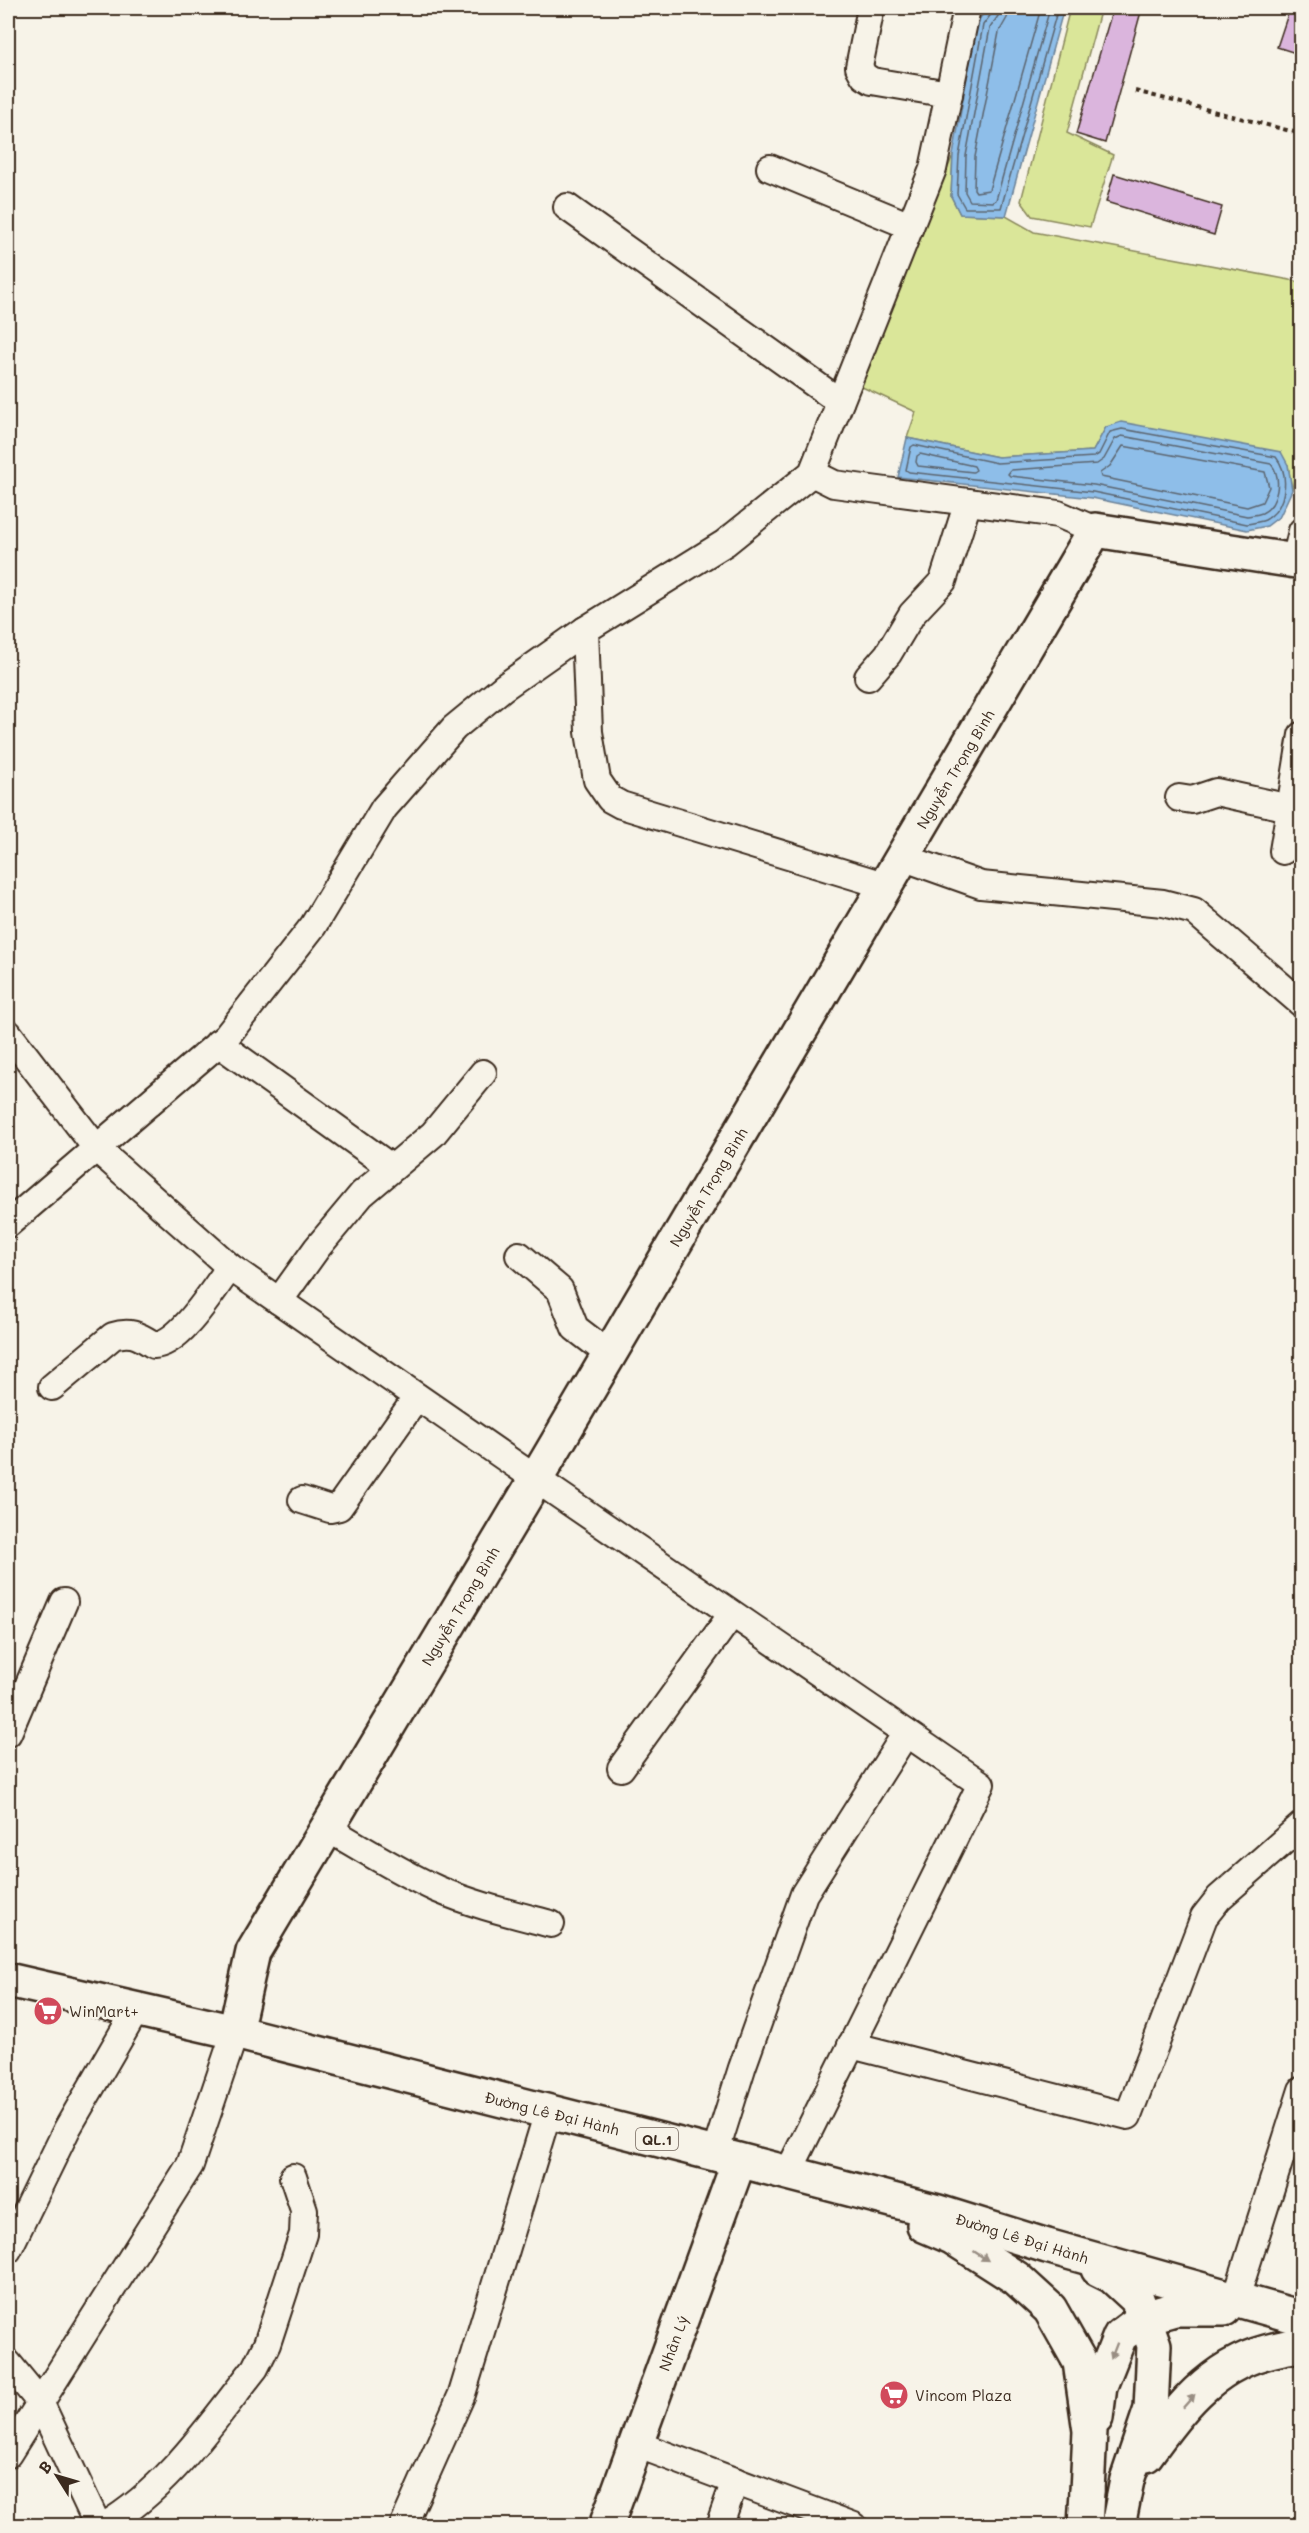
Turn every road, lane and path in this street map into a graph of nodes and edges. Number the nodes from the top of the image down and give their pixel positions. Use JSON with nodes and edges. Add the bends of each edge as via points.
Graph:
{"nodes":[{"id":1,"x":871,"y":8,"type":"edge"},
{"id":2,"x":967,"y":8,"type":"edge"},
{"id":3,"x":1135,"y":91,"type":"dead end"},
{"id":4,"x":949,"y":94,"type":"junction"},
{"id":5,"x":1302,"y":134,"type":"edge"},
{"id":6,"x":770,"y":168,"type":"dead end"},
{"id":7,"x":567,"y":207,"type":"dead end"},
{"id":8,"x":910,"y":226,"type":"junction"},
{"id":9,"x":840,"y":402,"type":"junction"},
{"id":10,"x":812,"y":474,"type":"junction"},
{"id":11,"x":968,"y":502,"type":"junction"},
{"id":12,"x":1095,"y":530,"type":"junction"},
{"id":13,"x":1300,"y":551,"type":"edge"},
{"id":14,"x":585,"y":630,"type":"junction"},
{"id":15,"x":868,"y":677,"type":"dead end"},
{"id":16,"x":1302,"y":735,"type":"edge"},
{"id":17,"x":1179,"y":798,"type":"dead end"},
{"id":18,"x":1290,"y":808,"type":"junction"},
{"id":19,"x":1283,"y":851,"type":"dead end"},
{"id":20,"x":902,"y":857,"type":"junction"},
{"id":21,"x":887,"y":886,"type":"junction"},
{"id":22,"x":1302,"y":1004,"type":"edge"},
{"id":23,"x":8,"y":1033,"type":"edge"},
{"id":24,"x":218,"y":1043,"type":"junction"},
{"id":25,"x":483,"y":1073,"type":"dead end"},
{"id":26,"x":98,"y":1149,"type":"junction"},
{"id":27,"x":393,"y":1168,"type":"junction"},
{"id":28,"x":8,"y":1224,"type":"edge"},
{"id":29,"x":519,"y":1255,"type":"dead end"},
{"id":30,"x":231,"y":1267,"type":"junction"},
{"id":31,"x":279,"y":1301,"type":"junction"},
{"id":32,"x":609,"y":1354,"type":"junction"},
{"id":33,"x":52,"y":1387,"type":"dead end"},
{"id":34,"x":417,"y":1397,"type":"junction"},
{"id":35,"x":536,"y":1479,"type":"junction"},
{"id":36,"x":302,"y":1500,"type":"dead end"},
{"id":37,"x":63,"y":1602,"type":"dead end"},
{"id":38,"x":732,"y":1614,"type":"junction"},
{"id":39,"x":8,"y":1733,"type":"edge"},
{"id":40,"x":906,"y":1733,"type":"junction"},
{"id":41,"x":621,"y":1768,"type":"dead end"},
{"id":42,"x":1302,"y":1825,"type":"edge"},
{"id":43,"x":327,"y":1828,"type":"junction"},
{"id":44,"x":551,"y":1924,"type":"dead end"},
{"id":45,"x":8,"y":1980,"type":"edge"},
{"id":46,"x":136,"y":2010,"type":"junction"},
{"id":47,"x":235,"y":2032,"type":"junction"},
{"id":48,"x":851,"y":2045,"type":"junction"},
{"id":49,"x":1302,"y":2090,"type":"edge"},
{"id":50,"x":548,"y":2112,"type":"junction"},
{"id":51,"x":1295,"y":2130,"type":"edge"},
{"id":52,"x":727,"y":2157,"type":"junction"},
{"id":53,"x":788,"y":2173,"type":"junction"},
{"id":54,"x":293,"y":2177,"type":"dead end"},
{"id":55,"x":834,"y":2185,"type":"junction"},
{"id":56,"x":17,"y":2205,"type":"edge"},
{"id":57,"x":1047,"y":2246,"type":"junction"},
{"id":58,"x":8,"y":2250,"type":"edge"},
{"id":59,"x":1235,"y":2301,"type":"junction"},
{"id":60,"x":1144,"y":2318,"type":"junction"},
{"id":61,"x":1302,"y":2319,"type":"edge"},
{"id":62,"x":1302,"y":2346,"type":"edge"},
{"id":63,"x":8,"y":2363,"type":"edge"},
{"id":64,"x":40,"y":2402,"type":"junction"},
{"id":65,"x":636,"y":2444,"type":"junction"},
{"id":66,"x":8,"y":2454,"type":"edge"},
{"id":67,"x":1127,"y":2480,"type":"junction"},
{"id":68,"x":735,"y":2481,"type":"junction"},
{"id":69,"x":1087,"y":2491,"type":"junction"},
{"id":70,"x":819,"y":2519,"type":"edge"},
{"id":71,"x":98,"y":2526,"type":"edge"},
{"id":72,"x":104,"y":2526,"type":"edge"},
{"id":73,"x":403,"y":2526,"type":"edge"},
{"id":74,"x":606,"y":2526,"type":"edge"},
{"id":75,"x":719,"y":2526,"type":"edge"},
{"id":76,"x":854,"y":2526,"type":"edge"},
{"id":77,"x":1085,"y":2526,"type":"edge"},
{"id":78,"x":1118,"y":2526,"type":"edge"}],
"edges":[{"from":1,"to":4,"type":"street","via":[[859,67],[864,76],[872,81]]},
{"from":2,"to":4,"type":"street"},
{"from":3,"to":5,"type":"path"},
{"from":4,"to":8,"type":"street","via":[[933,169]]},
{"from":6,"to":8,"type":"street"},
{"from":7,"to":9,"type":"street"},
{"from":8,"to":9,"type":"street"},
{"from":9,"to":10,"type":"street"},
{"from":10,"to":11,"type":"street","via":[[834,484]]},
{"from":10,"to":14,"type":"street","via":[[724,543]]},
{"from":11,"to":12,"type":"street","via":[[1058,514]]},
{"from":11,"to":15,"type":"street","via":[[943,581],[912,614],[888,654]]},
{"from":12,"to":13,"type":"main road"},
{"from":12,"to":20,"type":"main road","name":"Nguyễn Trọng Bình"},
{"from":14,"to":21,"type":"street","via":[[589,732],[597,780],[610,799]]},
{"from":14,"to":24,"type":"street","via":[[454,728],[384,808],[313,926]]},
{"from":16,"to":18,"type":"street"},
{"from":17,"to":18,"type":"street","via":[[1192,800],[1216,792]]},
{"from":18,"to":19,"type":"street"},
{"from":20,"to":21,"type":"main road","name":"Nguyễn Trọng Bình"},
{"from":20,"to":22,"type":"street","via":[[981,885],[1186,908],[1210,923]]},
{"from":21,"to":32,"type":"main road","name":"Nguyễn Trọng Bình"},
{"from":23,"to":26,"type":"street"},
{"from":24,"to":26,"type":"street"},
{"from":24,"to":27,"type":"street"},
{"from":25,"to":27,"type":"street","via":[[432,1134]]},
{"from":26,"to":28,"type":"street"},
{"from":26,"to":30,"type":"street"},
{"from":27,"to":31,"type":"street","via":[[342,1217]]},
{"from":29,"to":32,"type":"street","via":[[560,1290],[575,1328]]},
{"from":30,"to":31,"type":"street"},
{"from":30,"to":33,"type":"street","via":[[184,1327],[167,1342],[154,1345],[126,1332],[113,1336]]},
{"from":31,"to":34,"type":"street"},
{"from":32,"to":35,"type":"main road","name":"Nguyễn Trọng Bình"},
{"from":34,"to":35,"type":"street"},
{"from":34,"to":36,"type":"street","via":[[339,1506],[330,1509]]},
{"from":35,"to":38,"type":"street"},
{"from":35,"to":43,"type":"main road","name":"Nguyễn Trọng Bình"},
{"from":37,"to":39,"type":"street"},
{"from":38,"to":40,"type":"street"},
{"from":38,"to":41,"type":"street"},
{"from":40,"to":48,"type":"street","via":[[981,1784]]},
{"from":40,"to":52,"type":"street","via":[[804,1894],[742,2068]]},
{"from":42,"to":48,"type":"street","via":[[1219,1898],[1204,1917],[1128,2116]]},
{"from":43,"to":44,"type":"street","via":[[437,1888],[485,1907]]},
{"from":43,"to":47,"type":"main road","name":"Nguyễn Trọng Bình","via":[[253,1952]]},
{"from":45,"to":46,"type":"main road","name":"Đường Lê Đại Hành","number":"QL.1"},
{"from":46,"to":47,"type":"main road","name":"Đường Lê Đại Hành","number":"QL.1"},
{"from":46,"to":56,"type":"street","via":[[67,2129]]},
{"from":47,"to":50,"type":"main road","name":"Đường Lê Đại Hành","number":"QL.1"},
{"from":47,"to":64,"type":"street","via":[[190,2165]]},
{"from":48,"to":53,"type":"street"},
{"from":49,"to":51,"type":"street"},
{"from":50,"to":52,"type":"main road","name":"Đường Lê Đại Hành","number":"QL.1"},
{"from":50,"to":73,"type":"street","via":[[462,2394]]},
{"from":51,"to":59,"type":"street"},
{"from":52,"to":53,"type":"main road","name":"Đường Lê Đại Hành","number":"QL.1"},
{"from":52,"to":65,"type":"main road","name":"Nhân Lý"},
{"from":53,"to":55,"type":"main road","name":"Đường Lê Đại Hành","number":"QL.1"},
{"from":54,"to":72,"type":"street","via":[[304,2210],[303,2234],[287,2289],[255,2368],[193,2447],[145,2499]]},
{"from":55,"to":57,"type":"main road","name":"Đường Lê Đại Hành","number":"QL.1"},
{"from":55,"to":69,"type":"main road","one_way":true,"via":[[952,2237],[1016,2278],[1050,2309],[1080,2362],[1090,2431]]},
{"from":56,"to":58,"type":"street"},
{"from":57,"to":59,"type":"main road","name":"Đường Lê Đại Hành","number":"QL.1"},
{"from":57,"to":60,"type":"main road","via":[[1112,2276],[1137,2299]]},
{"from":59,"to":61,"type":"main road","name":"Đường Lê Đại Hành","number":"QL.1"},
{"from":60,"to":61,"type":"main road","via":[[1175,2309],[1221,2308]]},
{"from":60,"to":67,"type":"main road","via":[[1154,2345],[1151,2409]]},
{"from":60,"to":69,"type":"main road","one_way":true,"via":[[1120,2336],[1100,2386]]},
{"from":67,"to":62,"type":"main road","one_way":true,"via":[[1202,2386],[1243,2358]]},
{"from":63,"to":64,"type":"street"},
{"from":64,"to":66,"type":"street"},
{"from":64,"to":71,"type":"street"},
{"from":65,"to":68,"type":"street"},
{"from":65,"to":74,"type":"main road","name":"Nhân Lý"},
{"from":67,"to":78,"type":"main road"},
{"from":68,"to":70,"type":"street"},
{"from":68,"to":75,"type":"street"},
{"from":69,"to":77,"type":"main road"},
{"from":70,"to":76,"type":"street"}]}
